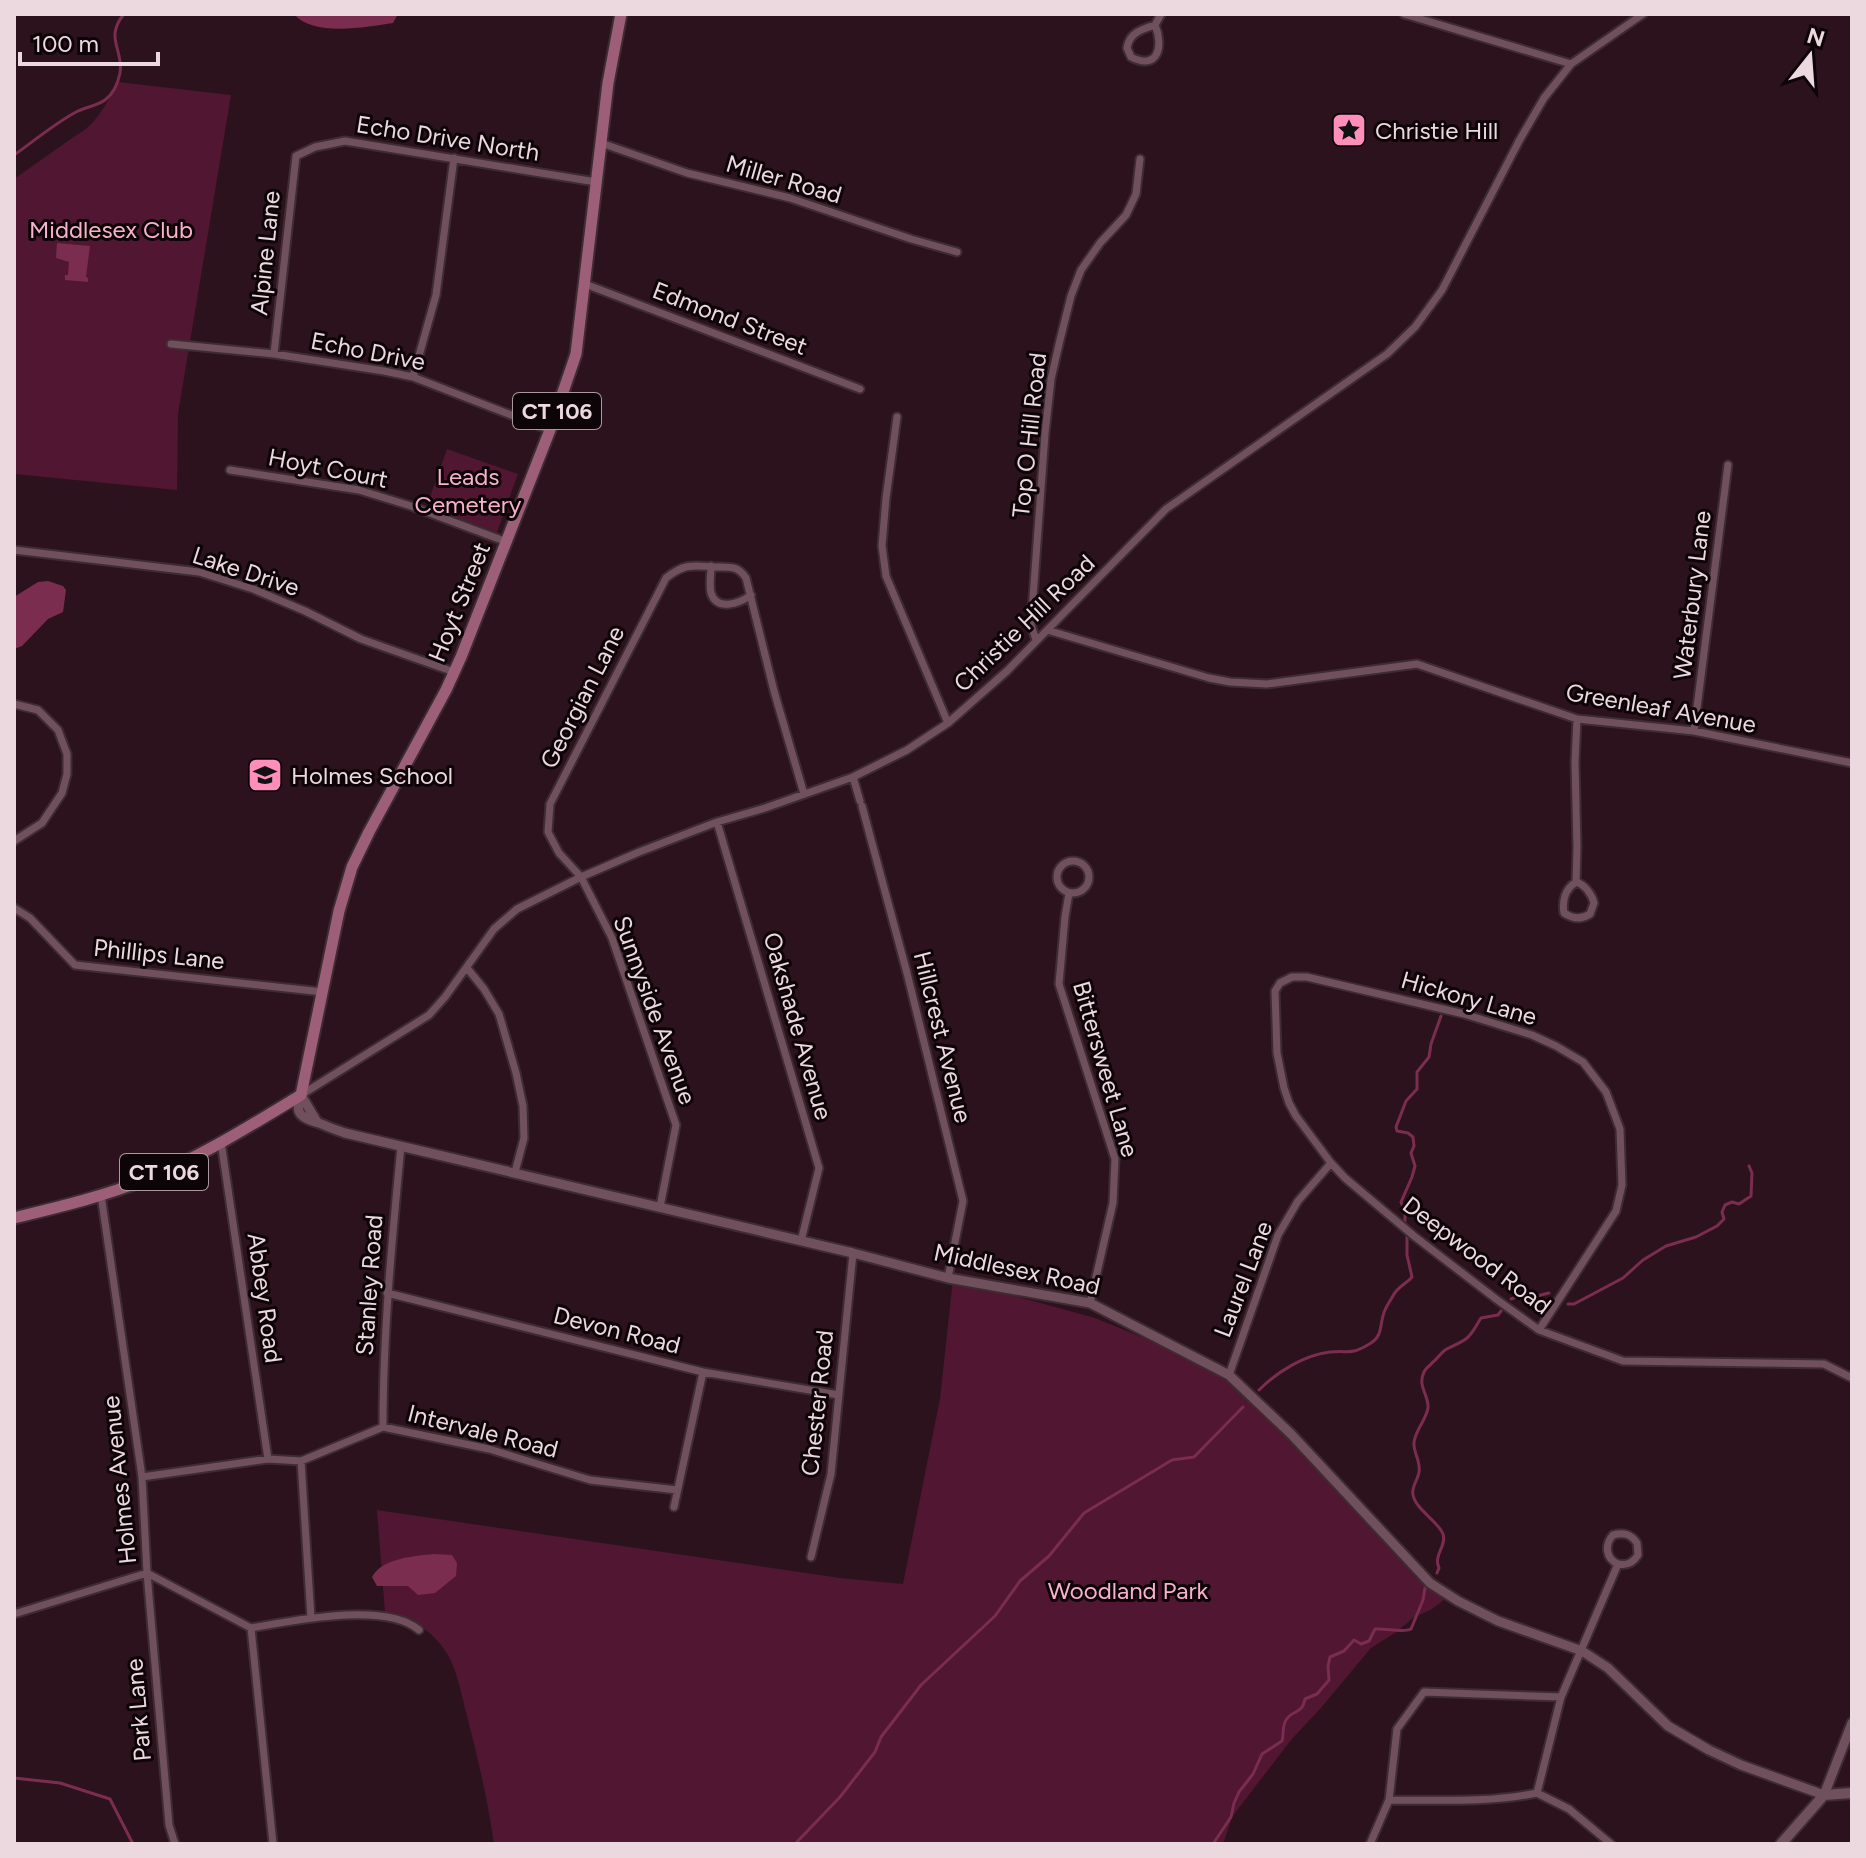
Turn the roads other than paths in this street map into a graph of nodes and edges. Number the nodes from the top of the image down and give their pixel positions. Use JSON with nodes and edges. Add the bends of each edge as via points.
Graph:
{"nodes":[{"id":1,"x":621,"y":14,"type":"edge"},
{"id":2,"x":1161,"y":14,"type":"edge"},
{"id":3,"x":1404,"y":14,"type":"edge"},
{"id":4,"x":1643,"y":14,"type":"edge"},
{"id":5,"x":1155,"y":25,"type":"junction"},
{"id":6,"x":1571,"y":64,"type":"junction"},
{"id":7,"x":601,"y":143,"type":"junction"},
{"id":8,"x":296,"y":156,"type":"joint"},
{"id":9,"x":454,"y":158,"type":"junction"},
{"id":10,"x":1140,"y":159,"type":"dead end"},
{"id":11,"x":596,"y":182,"type":"junction"},
{"id":12,"x":957,"y":252,"type":"dead end"},
{"id":13,"x":585,"y":284,"type":"junction"},
{"id":14,"x":171,"y":344,"type":"dead end"},
{"id":15,"x":274,"y":354,"type":"junction"},
{"id":16,"x":413,"y":377,"type":"junction"},
{"id":17,"x":860,"y":389,"type":"dead end"},
{"id":18,"x":897,"y":417,"type":"dead end"},
{"id":19,"x":550,"y":430,"type":"junction"},
{"id":20,"x":1728,"y":465,"type":"dead end"},
{"id":21,"x":230,"y":470,"type":"dead end"},
{"id":22,"x":507,"y":542,"type":"junction"},
{"id":23,"x":14,"y":550,"type":"edge"},
{"id":24,"x":711,"y":566,"type":"junction"},
{"id":25,"x":751,"y":595,"type":"junction"},
{"id":26,"x":1047,"y":630,"type":"junction"},
{"id":27,"x":1036,"y":640,"type":"junction"},
{"id":28,"x":454,"y":672,"type":"junction"},
{"id":29,"x":14,"y":704,"type":"edge"},
{"id":30,"x":1577,"y":719,"type":"junction"},
{"id":31,"x":948,"y":723,"type":"junction"},
{"id":32,"x":1694,"y":731,"type":"junction"},
{"id":33,"x":1852,"y":763,"type":"edge"},
{"id":34,"x":853,"y":777,"type":"junction"},
{"id":35,"x":804,"y":794,"type":"junction"},
{"id":36,"x":717,"y":822,"type":"junction"},
{"id":37,"x":14,"y":841,"type":"edge"},
{"id":38,"x":581,"y":877,"type":"junction"},
{"id":39,"x":1576,"y":882,"type":"junction"},
{"id":40,"x":1069,"y":893,"type":"junction"},
{"id":41,"x":14,"y":908,"type":"edge"},
{"id":42,"x":467,"y":968,"type":"junction"},
{"id":43,"x":1280,"y":983,"type":"joint"},
{"id":44,"x":323,"y":992,"type":"junction"},
{"id":45,"x":301,"y":1095,"type":"junction"},
{"id":46,"x":221,"y":1142,"type":"junction"},
{"id":47,"x":401,"y":1146,"type":"junction"},
{"id":48,"x":1331,"y":1163,"type":"junction"},
{"id":49,"x":515,"y":1172,"type":"junction"},
{"id":50,"x":101,"y":1195,"type":"junction"},
{"id":51,"x":660,"y":1207,"type":"junction"},
{"id":52,"x":14,"y":1218,"type":"edge"},
{"id":53,"x":801,"y":1241,"type":"junction"},
{"id":54,"x":853,"y":1253,"type":"junction"},
{"id":55,"x":948,"y":1278,"type":"junction"},
{"id":56,"x":387,"y":1293,"type":"junction"},
{"id":57,"x":1090,"y":1303,"type":"junction"},
{"id":58,"x":1539,"y":1330,"type":"junction"},
{"id":59,"x":703,"y":1372,"type":"junction"},
{"id":60,"x":1229,"y":1375,"type":"junction"},
{"id":61,"x":1852,"y":1378,"type":"edge"},
{"id":62,"x":839,"y":1395,"type":"junction"},
{"id":63,"x":383,"y":1427,"type":"junction"},
{"id":64,"x":268,"y":1459,"type":"junction"},
{"id":65,"x":301,"y":1461,"type":"junction"},
{"id":66,"x":142,"y":1477,"type":"junction"},
{"id":67,"x":677,"y":1490,"type":"junction"},
{"id":68,"x":674,"y":1507,"type":"dead end"},
{"id":69,"x":811,"y":1557,"type":"dead end"},
{"id":70,"x":1618,"y":1564,"type":"junction"},
{"id":71,"x":147,"y":1573,"type":"junction"},
{"id":72,"x":14,"y":1614,"type":"edge"},
{"id":73,"x":311,"y":1618,"type":"junction"},
{"id":74,"x":251,"y":1628,"type":"junction"},
{"id":75,"x":419,"y":1630,"type":"dead end"},
{"id":76,"x":1582,"y":1651,"type":"junction"},
{"id":77,"x":1561,"y":1697,"type":"junction"},
{"id":78,"x":1852,"y":1723,"type":"edge"},
{"id":79,"x":1537,"y":1793,"type":"junction"},
{"id":80,"x":1852,"y":1793,"type":"edge"},
{"id":81,"x":1824,"y":1795,"type":"junction"},
{"id":82,"x":1389,"y":1800,"type":"junction"},
{"id":83,"x":175,"y":1844,"type":"edge"},
{"id":84,"x":273,"y":1844,"type":"edge"},
{"id":85,"x":1370,"y":1844,"type":"edge"},
{"id":86,"x":1611,"y":1844,"type":"edge"},
{"id":87,"x":1781,"y":1844,"type":"edge"}],
"edges":[{"from":1,"to":7,"type":"main road","name":"Hoyt Street","number":"CT 106"},
{"from":2,"to":5,"type":"street"},
{"from":3,"to":6,"type":"street"},
{"from":4,"to":6,"type":"street","name":"Christie Hill Road"},
{"from":5,"to":5,"type":"street","via":[[1160,37],[1156,55],[1147,61],[1133,58],[1127,48],[1130,38]]},
{"from":6,"to":26,"type":"street","name":"Christie Hill Road","via":[[1544,98],[1442,290],[1415,327],[1387,354],[1166,509]]},
{"from":7,"to":11,"type":"main road","name":"Hoyt Street","number":"CT 106"},
{"from":7,"to":12,"type":"street","name":"Miller Road"},
{"from":8,"to":9,"type":"street","name":"Echo Drive North","via":[[345,141]]},
{"from":8,"to":15,"type":"street","name":"Alpine Lane"},
{"from":9,"to":11,"type":"street","name":"Echo Drive North"},
{"from":9,"to":16,"type":"street","via":[[436,295]]},
{"from":10,"to":27,"type":"street","name":"Top O Hill Road","via":[[1136,194],[1126,215],[1081,270],[1051,379],[1031,625]]},
{"from":11,"to":13,"type":"main road","name":"Hoyt Street","number":"CT 106"},
{"from":13,"to":17,"type":"street","name":"Edmond Street"},
{"from":13,"to":19,"type":"main road","name":"Hoyt Street","number":"CT 106","via":[[576,354]]},
{"from":14,"to":15,"type":"street","name":"Echo Drive"},
{"from":15,"to":16,"type":"street","name":"Echo Drive"},
{"from":16,"to":19,"type":"street","name":"Echo Drive"},
{"from":18,"to":31,"type":"street","via":[[882,546],[886,576]]},
{"from":19,"to":22,"type":"main road","name":"Hoyt Street","number":"CT 106"},
{"from":20,"to":32,"type":"street","name":"Waterbury Lane"},
{"from":21,"to":22,"type":"street","name":"Hoyt Court","via":[[359,490]]},
{"from":22,"to":28,"type":"main road","name":"Hoyt Street","number":"CT 106"},
{"from":23,"to":28,"type":"street","name":"Lake Drive","via":[[199,572]]},
{"from":24,"to":25,"type":"street","name":"Georgian Lane","via":[[740,570]]},
{"from":24,"to":25,"type":"street","via":[[710,591],[719,603]]},
{"from":24,"to":38,"type":"street","name":"Georgian Lane","via":[[691,565],[667,577],[550,804],[548,832]]},
{"from":25,"to":35,"type":"street","name":"Georgian Lane"},
{"from":26,"to":27,"type":"street","name":"Christie Hill Road"},
{"from":26,"to":30,"type":"street","name":"Greenleaf Avenue","via":[[1230,682],[1267,684],[1417,664]]},
{"from":27,"to":31,"type":"street","name":"Christie Hill Road"},
{"from":28,"to":44,"type":"main road","name":"Hoyt Street","number":"CT 106","via":[[352,867]]},
{"from":29,"to":37,"type":"street","via":[[38,710],[58,730],[67,754],[67,774],[62,793],[42,823]]},
{"from":30,"to":32,"type":"street","name":"Greenleaf Avenue"},
{"from":30,"to":39,"type":"street"},
{"from":31,"to":34,"type":"street","name":"Christie Hill Road"},
{"from":32,"to":33,"type":"street","name":"Greenleaf Avenue"},
{"from":34,"to":35,"type":"street","name":"Christie Hill Road"},
{"from":34,"to":55,"type":"street","name":"Hillcrest Avenue","via":[[963,1201]]},
{"from":35,"to":36,"type":"street","name":"Christie Hill Road"},
{"from":36,"to":38,"type":"street","name":"Christie Hill Road"},
{"from":36,"to":53,"type":"street","name":"Oakshade Avenue","via":[[819,1168]]},
{"from":38,"to":42,"type":"street","name":"Christie Hill Road","via":[[517,909],[494,929]]},
{"from":38,"to":51,"type":"street","name":"Sunnyside Avenue","via":[[612,938],[676,1125]]},
{"from":39,"to":39,"type":"street","via":[[1593,899],[1590,914],[1581,919],[1564,913],[1563,907]]},
{"from":40,"to":40,"type":"street","name":"Bittersweet Lane","via":[[1059,886],[1057,874],[1074,861],[1085,868],[1088,878],[1081,891]]},
{"from":40,"to":57,"type":"street","name":"Bittersweet Lane","via":[[1059,984],[1115,1159],[1113,1203]]},
{"from":41,"to":44,"type":"street","name":"Phillips Lane","via":[[75,965]]},
{"from":42,"to":45,"type":"street","name":"Christie Hill Road","via":[[429,1015]]},
{"from":42,"to":49,"type":"street","via":[[499,1014],[516,1073],[524,1138]]},
{"from":43,"to":48,"type":"street","name":"Deepwood Road","via":[[1275,991],[1276,1040],[1284,1088],[1296,1116]]},
{"from":43,"to":58,"type":"street","name":"Hickory Lane","via":[[1307,977],[1506,1026],[1583,1062],[1606,1092],[1620,1129],[1622,1185],[1616,1211]]},
{"from":44,"to":45,"type":"main road","name":"Hoyt Street","number":"CT 106"},
{"from":45,"to":46,"type":"main road","number":"CT 106"},
{"from":45,"to":47,"type":"street","name":"Middlesex Road","via":[[317,1122]]},
{"from":46,"to":50,"type":"main road","number":"CT 106"},
{"from":46,"to":64,"type":"street","name":"Abbey Road"},
{"from":47,"to":49,"type":"street","name":"Middlesex Road"},
{"from":47,"to":56,"type":"street","name":"Stanley Road"},
{"from":48,"to":58,"type":"street","name":"Deepwood Road","via":[[1414,1236]]},
{"from":48,"to":60,"type":"street","name":"Laurel Lane","via":[[1298,1201],[1278,1235]]},
{"from":49,"to":51,"type":"street","name":"Middlesex Road"},
{"from":50,"to":52,"type":"main road","number":"CT 106"},
{"from":50,"to":66,"type":"street","name":"Holmes Avenue"},
{"from":51,"to":53,"type":"street","name":"Middlesex Road"},
{"from":53,"to":54,"type":"street","name":"Middlesex Road"},
{"from":54,"to":55,"type":"street","name":"Middlesex Road"},
{"from":54,"to":62,"type":"street","name":"Chester Road"},
{"from":55,"to":57,"type":"street","name":"Middlesex Road"},
{"from":56,"to":59,"type":"street","name":"Devon Road"},
{"from":56,"to":63,"type":"street","name":"Stanley Road"},
{"from":57,"to":60,"type":"street","name":"Middlesex Road"},
{"from":58,"to":61,"type":"street","name":"Deepwood Road","via":[[1623,1361],[1824,1364]]},
{"from":59,"to":62,"type":"street","name":"Devon Road"},
{"from":59,"to":67,"type":"street"},
{"from":60,"to":76,"type":"street","name":"Middlesex Road","via":[[1430,1583],[1498,1621]]},
{"from":62,"to":69,"type":"street","name":"Chester Road","via":[[831,1474]]},
{"from":63,"to":65,"type":"street","name":"Intervale Road"},
{"from":63,"to":67,"type":"street","name":"Intervale Road","via":[[489,1449],[590,1480]]},
{"from":64,"to":65,"type":"street","name":"Intervale Road"},
{"from":64,"to":66,"type":"street","name":"Intervale Road"},
{"from":65,"to":73,"type":"street"},
{"from":66,"to":71,"type":"street","name":"Holmes Avenue"},
{"from":67,"to":68,"type":"street"},
{"from":70,"to":70,"type":"street","via":[[1610,1559],[1608,1543],[1623,1533],[1633,1537],[1638,1555],[1631,1563]]},
{"from":70,"to":76,"type":"street"},
{"from":71,"to":72,"type":"street"},
{"from":71,"to":74,"type":"street","name":"Holmes Avenue"},
{"from":71,"to":83,"type":"street","name":"Park Lane","via":[[169,1825]]},
{"from":73,"to":74,"type":"street"},
{"from":73,"to":75,"type":"street","via":[[390,1618]]},
{"from":74,"to":84,"type":"street"},
{"from":76,"to":77,"type":"street"},
{"from":76,"to":81,"type":"street","name":"Middlesex Road","via":[[1608,1668],[1668,1726],[1741,1765]]},
{"from":77,"to":79,"type":"street"},
{"from":77,"to":82,"type":"street","via":[[1424,1692],[1397,1729]]},
{"from":78,"to":81,"type":"street"},
{"from":79,"to":82,"type":"street"},
{"from":79,"to":86,"type":"street","via":[[1569,1809]]},
{"from":80,"to":81,"type":"main road","name":"Middlesex Road"},
{"from":81,"to":87,"type":"main road"},
{"from":82,"to":85,"type":"street"}]}
